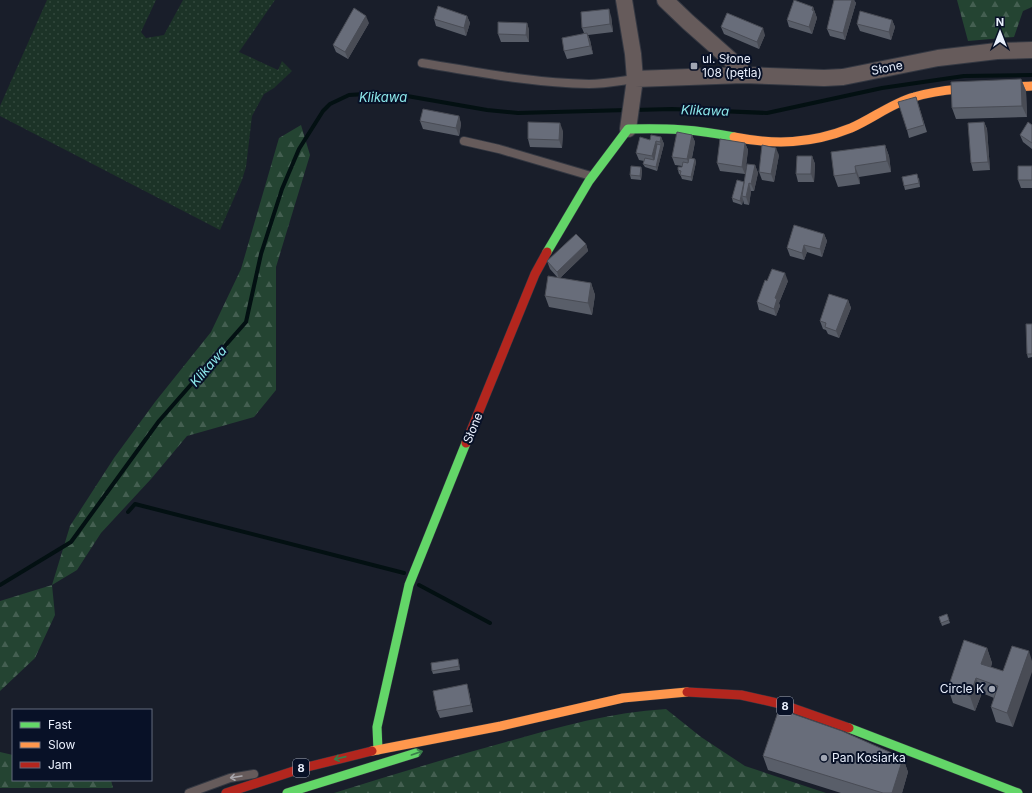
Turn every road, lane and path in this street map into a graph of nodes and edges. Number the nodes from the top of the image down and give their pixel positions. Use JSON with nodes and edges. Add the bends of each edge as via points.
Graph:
{"nodes":[{"id":1,"x":624,"y":0,"type":"edge"},
{"id":2,"x":665,"y":0,"type":"edge"},
{"id":3,"x":1032,"y":50,"type":"edge"},
{"id":4,"x":422,"y":63,"type":"dead end"},
{"id":5,"x":742,"y":75,"type":"junction"},
{"id":6,"x":1032,"y":86,"type":"edge"},
{"id":7,"x":634,"y":87,"type":"junction"},
{"id":8,"x":628,"y":123,"type":"junction"},
{"id":9,"x":464,"y":141,"type":"dead end"},
{"id":10,"x":594,"y":177,"type":"junction"},
{"id":11,"x":501,"y":726,"type":"junction"},
{"id":12,"x":378,"y":750,"type":"junction"},
{"id":13,"x":380,"y":766,"type":"junction"},
{"id":14,"x":275,"y":776,"type":"junction"},
{"id":15,"x":189,"y":793,"type":"edge"},
{"id":16,"x":226,"y":793,"type":"edge"},
{"id":17,"x":287,"y":793,"type":"edge"},
{"id":18,"x":1018,"y":793,"type":"edge"}],
"edges":[{"from":1,"to":7,"type":"street","via":[[633,54]]},
{"from":2,"to":5,"type":"street","via":[[740,68]]},
{"from":3,"to":5,"type":"street","name":"Słone","via":[[938,58],[843,77]]},
{"from":4,"to":7,"type":"lane","via":[[566,83]]},
{"from":5,"to":7,"type":"street","name":"Słone"},
{"from":6,"to":8,"type":"main road","via":[[956,89],[919,96],[899,103],[850,128],[804,141],[760,142],[705,131]]},
{"from":7,"to":8,"type":"street"},
{"from":8,"to":10,"type":"main road","name":"Słone"},
{"from":9,"to":10,"type":"lane"},
{"from":10,"to":12,"type":"main road","name":"Słone","via":[[556,235],[534,276],[409,585],[377,727]]},
{"from":11,"to":12,"type":"main road","number":"8"},
{"from":13,"to":11,"type":"main road","number":"8","one_way":true},
{"from":11,"to":18,"type":"main road","number":"8","via":[[623,698],[685,692],[741,695],[760,698],[830,721]]},
{"from":12,"to":13,"type":"main road","name":"Słone"},
{"from":12,"to":14,"type":"main road","number":"8","one_way":true},
{"from":13,"to":17,"type":"main road","number":"8"},
{"from":14,"to":15,"type":"lane","one_way":true,"via":[[252,774],[230,778]]},
{"from":14,"to":16,"type":"main road","number":"8"}]}
